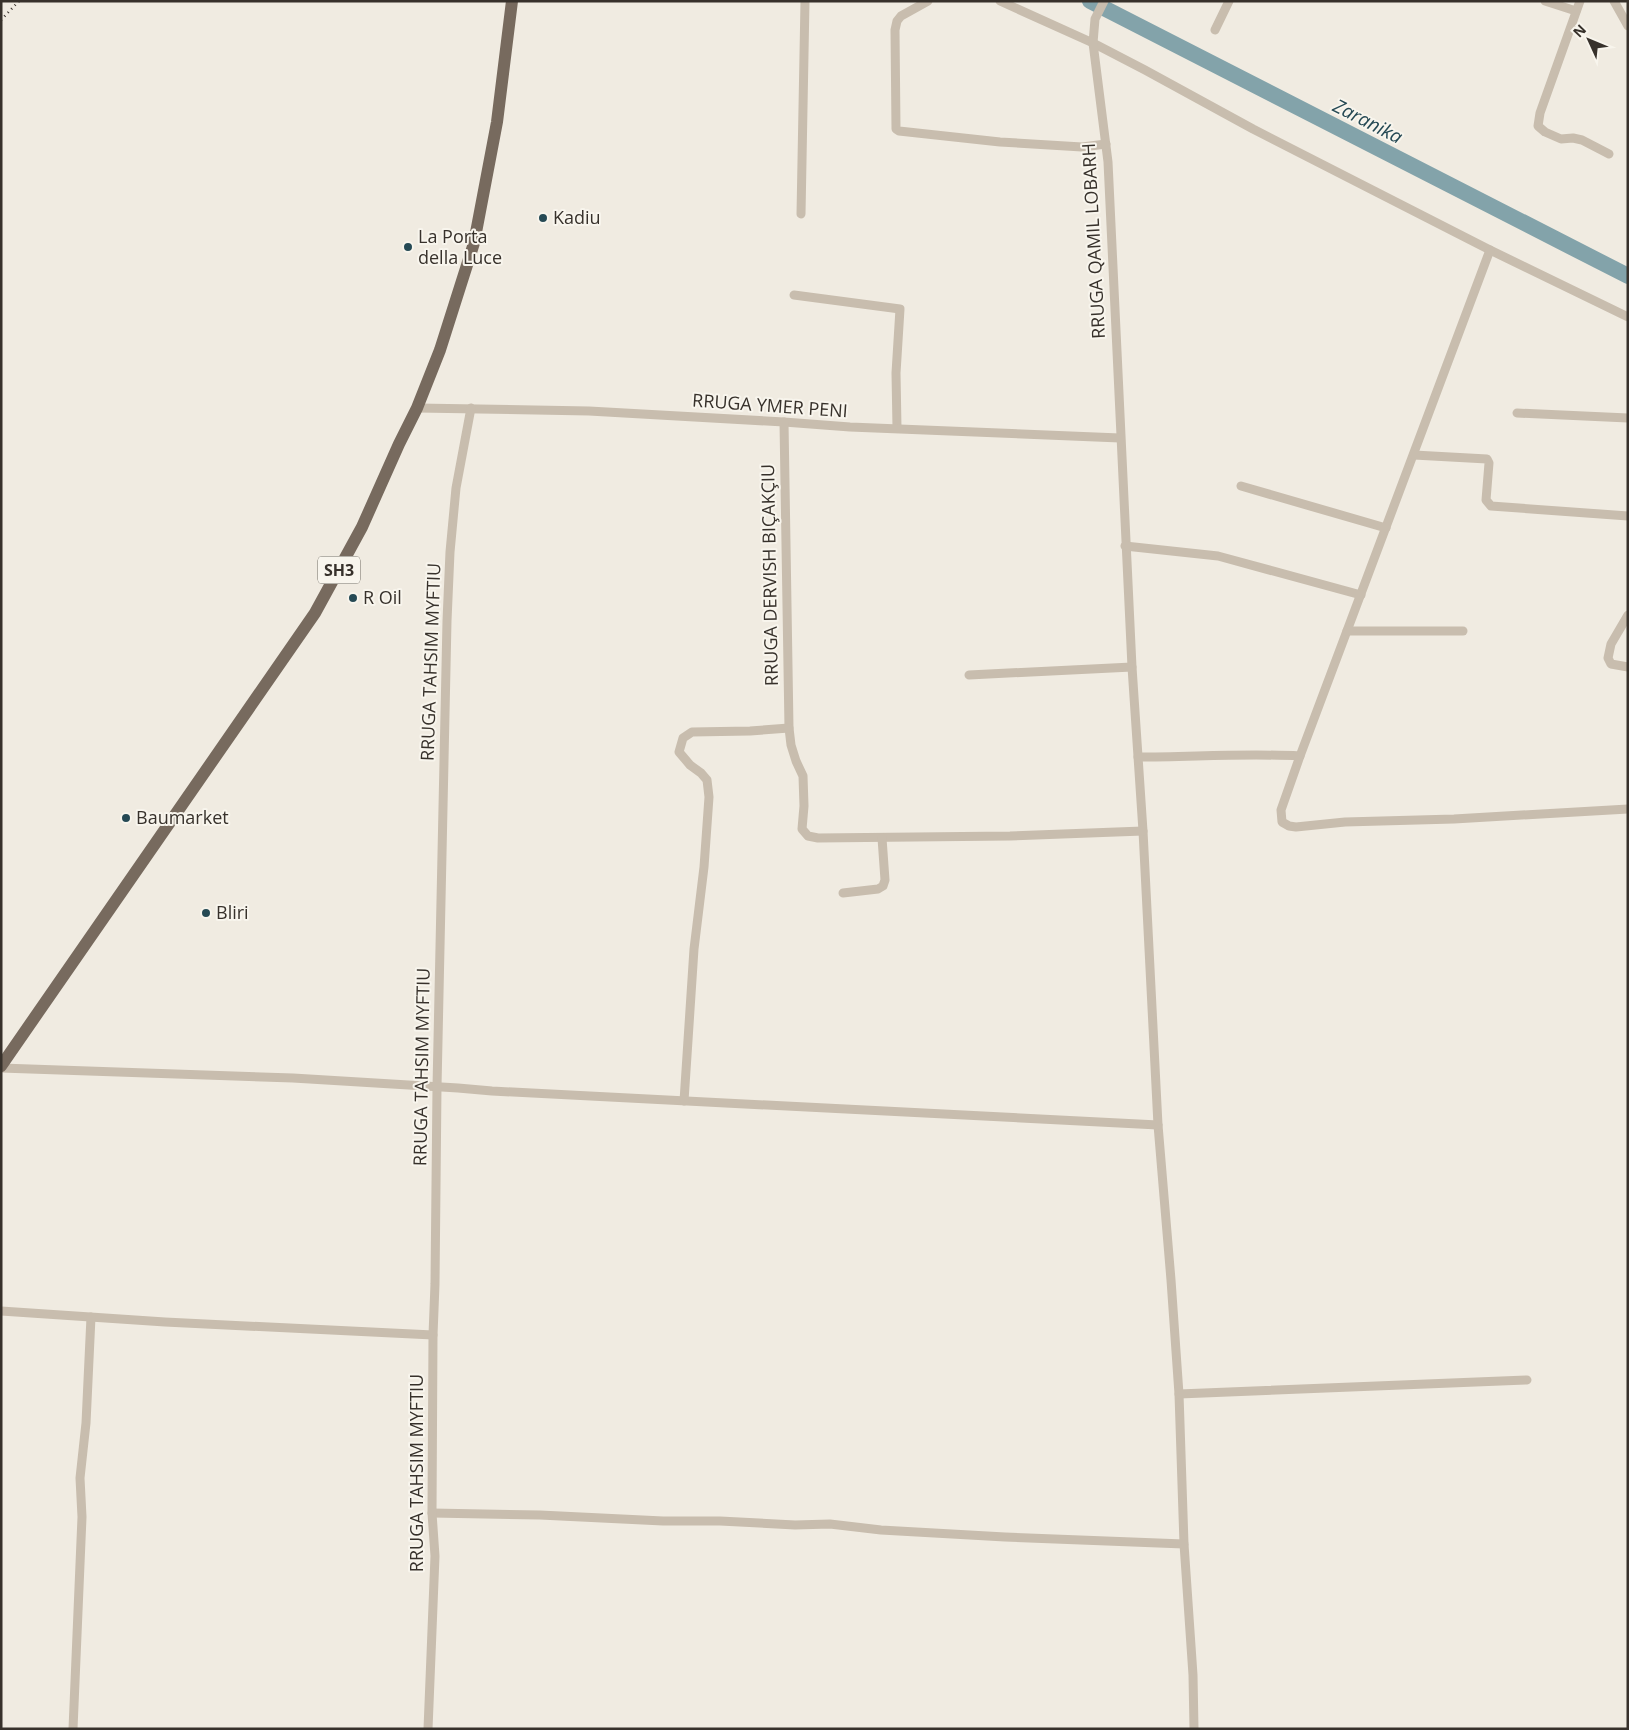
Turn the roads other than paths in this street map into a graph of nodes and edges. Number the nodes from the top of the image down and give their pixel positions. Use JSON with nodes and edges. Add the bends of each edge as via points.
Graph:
{"nodes":[{"id":1,"x":512,"y":1,"type":"edge"},
{"id":2,"x":805,"y":1,"type":"edge"},
{"id":3,"x":928,"y":1,"type":"edge"},
{"id":4,"x":1000,"y":1,"type":"edge"},
{"id":5,"x":1104,"y":1,"type":"edge"},
{"id":6,"x":1228,"y":1,"type":"edge"},
{"id":7,"x":1545,"y":1,"type":"edge"},
{"id":8,"x":1580,"y":1,"type":"edge"},
{"id":9,"x":1614,"y":1,"type":"edge"},
{"id":10,"x":1576,"y":11,"type":"junction"},
{"id":11,"x":1628,"y":26,"type":"edge"},
{"id":12,"x":1215,"y":30,"type":"dead end"},
{"id":13,"x":1093,"y":43,"type":"junction"},
{"id":14,"x":1106,"y":144,"type":"junction"},
{"id":15,"x":1608,"y":154,"type":"dead end"},
{"id":16,"x":801,"y":214,"type":"dead end"},
{"id":17,"x":1490,"y":250,"type":"junction"},
{"id":18,"x":794,"y":295,"type":"dead end"},
{"id":19,"x":1628,"y":317,"type":"edge"},
{"id":20,"x":417,"y":408,"type":"junction"},
{"id":21,"x":471,"y":408,"type":"junction"},
{"id":22,"x":1517,"y":413,"type":"dead end"},
{"id":23,"x":1628,"y":418,"type":"edge"},
{"id":24,"x":784,"y":422,"type":"junction"},
{"id":25,"x":897,"y":428,"type":"junction"},
{"id":26,"x":1120,"y":438,"type":"junction"},
{"id":27,"x":1414,"y":455,"type":"junction"},
{"id":28,"x":1241,"y":486,"type":"dead end"},
{"id":29,"x":1628,"y":516,"type":"edge"},
{"id":30,"x":1386,"y":528,"type":"junction"},
{"id":31,"x":1125,"y":546,"type":"junction"},
{"id":32,"x":1361,"y":595,"type":"junction"},
{"id":33,"x":1628,"y":616,"type":"edge"},
{"id":34,"x":1347,"y":631,"type":"junction"},
{"id":35,"x":1463,"y":631,"type":"dead end"},
{"id":36,"x":1132,"y":667,"type":"junction"},
{"id":37,"x":1628,"y":667,"type":"edge"},
{"id":38,"x":969,"y":675,"type":"dead end"},
{"id":39,"x":789,"y":728,"type":"junction"},
{"id":40,"x":1300,"y":756,"type":"junction"},
{"id":41,"x":1138,"y":757,"type":"junction"},
{"id":42,"x":1628,"y":809,"type":"edge"},
{"id":43,"x":1143,"y":831,"type":"junction"},
{"id":44,"x":882,"y":838,"type":"junction"},
{"id":45,"x":843,"y":893,"type":"dead end"},
{"id":46,"x":1,"y":1067,"type":"edge"},
{"id":47,"x":437,"y":1087,"type":"junction"},
{"id":48,"x":684,"y":1101,"type":"junction"},
{"id":49,"x":1158,"y":1125,"type":"junction"},
{"id":50,"x":1,"y":1311,"type":"edge"},
{"id":51,"x":91,"y":1317,"type":"junction"},
{"id":52,"x":433,"y":1335,"type":"junction"},
{"id":53,"x":1527,"y":1380,"type":"dead end"},
{"id":54,"x":1179,"y":1394,"type":"junction"},
{"id":55,"x":432,"y":1513,"type":"junction"},
{"id":56,"x":1184,"y":1544,"type":"junction"},
{"id":57,"x":73,"y":1729,"type":"edge"},
{"id":58,"x":428,"y":1729,"type":"edge"},
{"id":59,"x":1194,"y":1729,"type":"edge"}],
"edges":[{"from":1,"to":20,"type":"main road","number":"SH3","via":[[497,122],[474,243],[440,350]]},
{"from":2,"to":16,"type":"street"},
{"from":3,"to":14,"type":"street","via":[[897,21],[896,129],[1009,142],[1082,147]]},
{"from":4,"to":13,"type":"street"},
{"from":5,"to":13,"type":"street","name":"RRUGA QAMIL LOBARH","via":[[1095,19]]},
{"from":6,"to":12,"type":"street"},
{"from":7,"to":10,"type":"street"},
{"from":8,"to":10,"type":"street"},
{"from":9,"to":11,"type":"street"},
{"from":10,"to":15,"type":"street","via":[[1538,126],[1561,139],[1582,140]]},
{"from":13,"to":14,"type":"street","name":"RRUGA QAMIL LOBARH"},
{"from":13,"to":17,"type":"street","via":[[1253,130]]},
{"from":14,"to":26,"type":"street","name":"RRUGA QAMIL LOBARH"},
{"from":17,"to":19,"type":"street"},
{"from":17,"to":27,"type":"street"},
{"from":18,"to":25,"type":"street","via":[[900,309]]},
{"from":20,"to":21,"type":"street","name":"RRUGA YMER PENI"},
{"from":20,"to":46,"type":"main road","number":"SH3","via":[[362,527],[316,613]]},
{"from":21,"to":24,"type":"street","name":"RRUGA YMER PENI"},
{"from":21,"to":47,"type":"street","name":"RRUGA TAHSIM MYFTIU","via":[[456,488],[450,562]]},
{"from":22,"to":23,"type":"street"},
{"from":24,"to":25,"type":"street","name":"RRUGA YMER PENI"},
{"from":24,"to":39,"type":"street","name":"RRUGA DERVISH BIÇAKÇIU"},
{"from":25,"to":26,"type":"street","name":"RRUGA YMER PENI"},
{"from":26,"to":31,"type":"street","name":"RRUGA QAMIL LOBARH"},
{"from":27,"to":29,"type":"street","via":[[1487,459],[1486,500],[1491,506]]},
{"from":27,"to":30,"type":"street"},
{"from":28,"to":30,"type":"street"},
{"from":30,"to":32,"type":"street"},
{"from":31,"to":32,"type":"street","via":[[1218,556]]},
{"from":31,"to":36,"type":"street","name":"RRUGA QAMIL LOBARH"},
{"from":32,"to":34,"type":"street"},
{"from":33,"to":37,"type":"street","via":[[1611,644],[1608,658],[1611,664]]},
{"from":34,"to":35,"type":"street"},
{"from":34,"to":40,"type":"street"},
{"from":36,"to":38,"type":"street"},
{"from":36,"to":41,"type":"street","name":"RRUGA QAMIL LOBARH"},
{"from":39,"to":44,"type":"street","name":"RRUGA DERVISH BIÇAKÇIU","via":[[791,745],[803,776],[802,829],[808,836],[818,838]]},
{"from":39,"to":48,"type":"street","via":[[692,732],[683,738],[679,752],[707,780],[708,797]]},
{"from":40,"to":41,"type":"street"},
{"from":40,"to":42,"type":"street","via":[[1282,810],[1282,822],[1289,826]]},
{"from":41,"to":43,"type":"street","name":"RRUGA QAMIL LOBARH"},
{"from":43,"to":44,"type":"street"},
{"from":43,"to":49,"type":"street","name":"RRUGA QAMIL LOBARH"},
{"from":44,"to":45,"type":"street","via":[[883,886]]},
{"from":46,"to":47,"type":"street"},
{"from":47,"to":48,"type":"street"},
{"from":47,"to":52,"type":"street","name":"RRUGA TAHSIM MYFTIU"},
{"from":48,"to":49,"type":"street"},
{"from":49,"to":54,"type":"street","name":"RRUGA QAMIL LOBARH"},
{"from":50,"to":51,"type":"street"},
{"from":51,"to":52,"type":"street"},
{"from":51,"to":57,"type":"street","via":[[80,1478],[82,1526]]},
{"from":52,"to":55,"type":"street","name":"RRUGA TAHSIM MYFTIU"},
{"from":53,"to":54,"type":"street"},
{"from":54,"to":56,"type":"street","name":"RRUGA QAMIL LOBARH"},
{"from":55,"to":56,"type":"street","via":[[795,1526],[830,1524],[986,1536]]},
{"from":55,"to":58,"type":"street","name":"RRUGA TAHSIM MYFTIU","via":[[435,1556]]},
{"from":56,"to":59,"type":"street","name":"RRUGA QAMIL LOBARH"}]}
